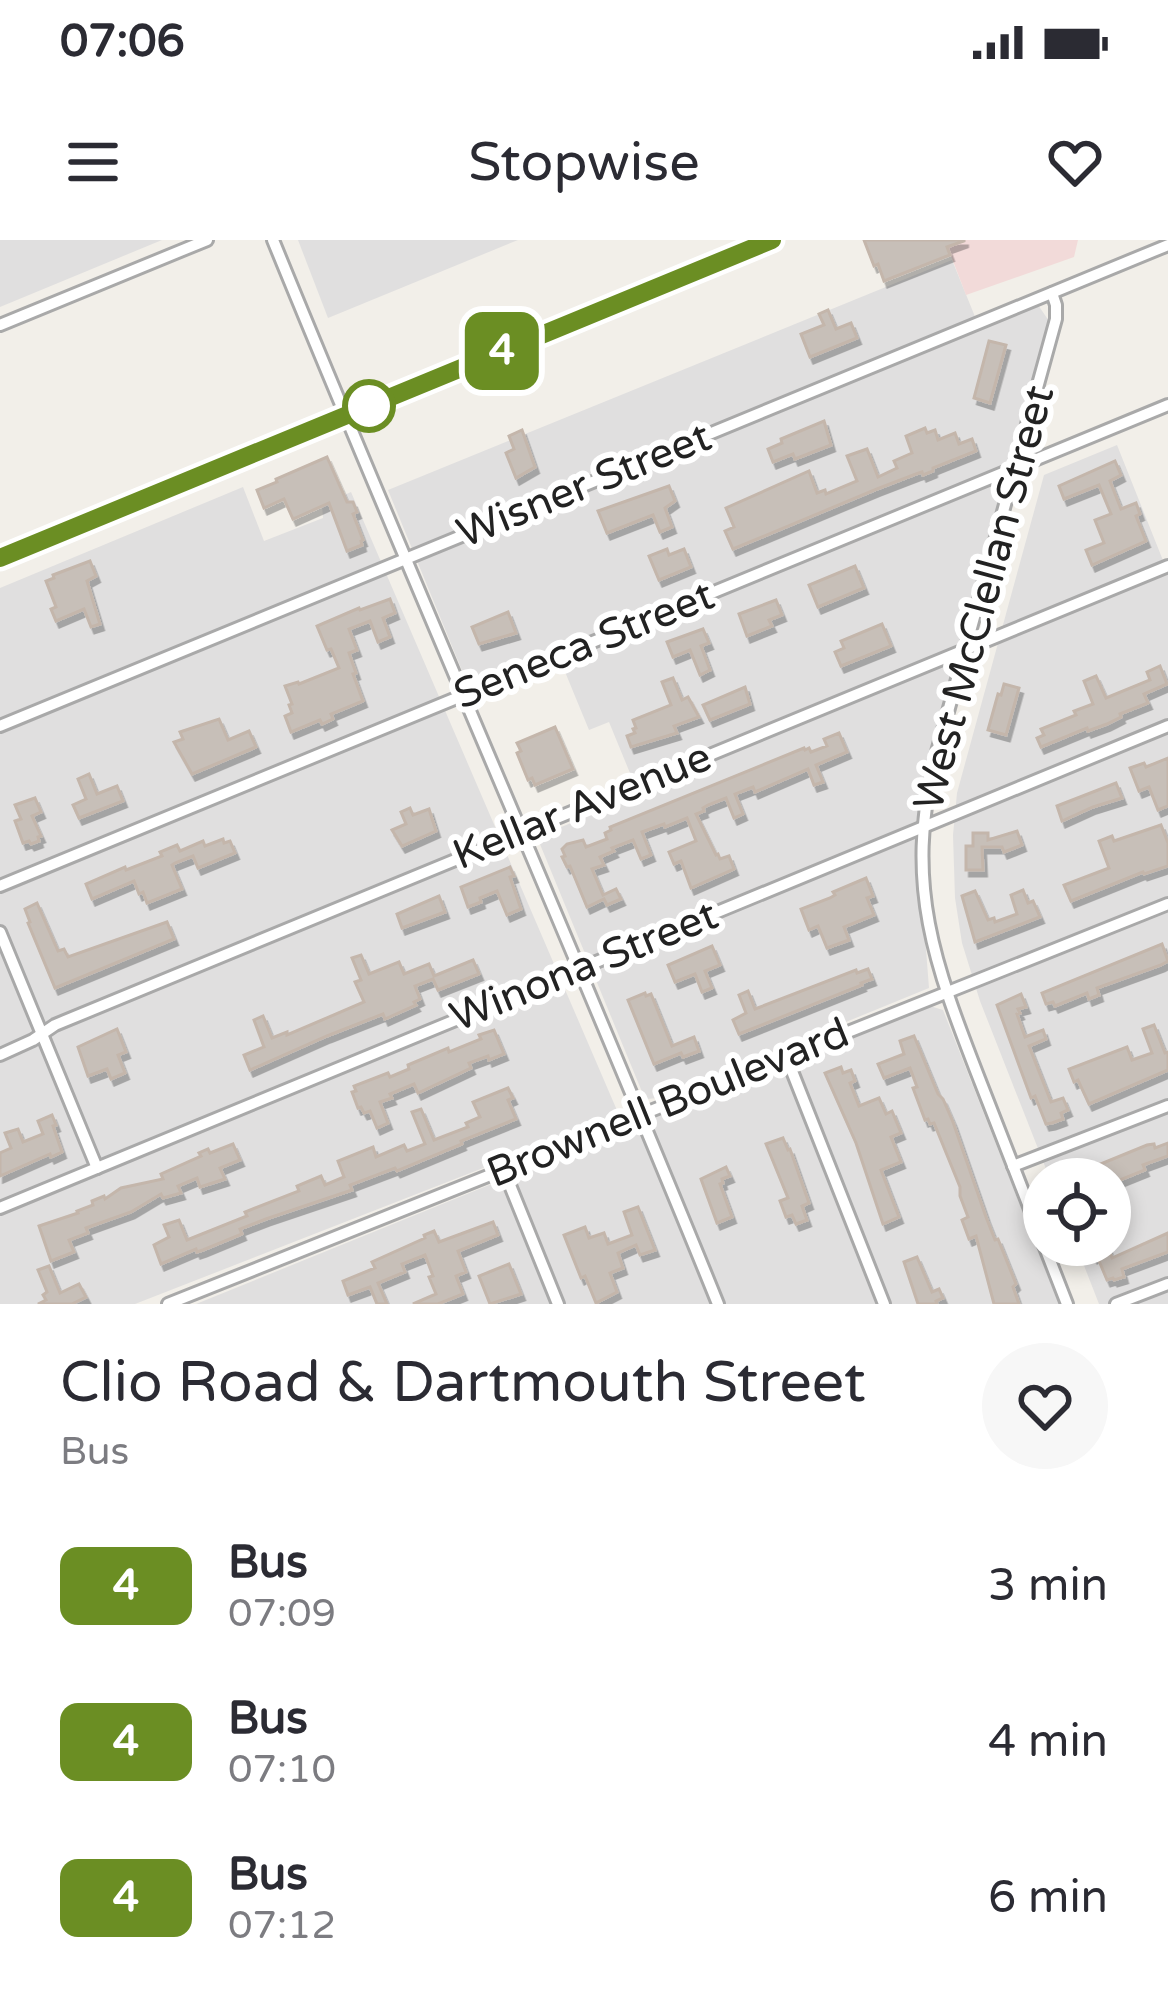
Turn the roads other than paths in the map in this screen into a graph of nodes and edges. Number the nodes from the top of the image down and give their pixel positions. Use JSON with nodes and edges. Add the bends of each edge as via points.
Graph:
{"nodes":[{"id":1,"x":207,"y":240,"type":"edge"},
{"id":2,"x":273,"y":240,"type":"edge"},
{"id":3,"x":772,"y":240,"type":"edge"},
{"id":4,"x":1168,"y":245,"type":"edge"},
{"id":5,"x":1052,"y":292,"type":"junction"},
{"id":6,"x":0,"y":325,"type":"edge"},
{"id":7,"x":1168,"y":406,"type":"edge"},
{"id":8,"x":345,"y":416,"type":"junction"},
{"id":9,"x":1016,"y":468,"type":"junction"},
{"id":10,"x":0,"y":558,"type":"edge"},
{"id":11,"x":406,"y":558,"type":"junction"},
{"id":12,"x":1168,"y":566,"type":"edge"},
{"id":13,"x":967,"y":648,"type":"junction"},
{"id":14,"x":464,"y":694,"type":"junction"},
{"id":15,"x":0,"y":726,"type":"edge"},
{"id":16,"x":1168,"y":726,"type":"edge"},
{"id":17,"x":923,"y":826,"type":"junction"},
{"id":18,"x":522,"y":831,"type":"junction"},
{"id":19,"x":0,"y":886,"type":"edge"},
{"id":20,"x":1168,"y":904,"type":"edge"},
{"id":21,"x":0,"y":932,"type":"edge"},
{"id":22,"x":580,"y":967,"type":"junction"},
{"id":23,"x":945,"y":991,"type":"junction"},
{"id":24,"x":42,"y":1034,"type":"junction"},
{"id":25,"x":0,"y":1055,"type":"edge"},
{"id":26,"x":786,"y":1056,"type":"junction"},
{"id":27,"x":1168,"y":1106,"type":"edge"},
{"id":28,"x":642,"y":1114,"type":"junction"},
{"id":29,"x":1013,"y":1166,"type":"junction"},
{"id":30,"x":97,"y":1168,"type":"junction"},
{"id":31,"x":503,"y":1168,"type":"junction"},
{"id":32,"x":1023,"y":1191,"type":"edge"},
{"id":33,"x":0,"y":1208,"type":"edge"},
{"id":34,"x":1052,"y":1266,"type":"edge"},
{"id":35,"x":1168,"y":1283,"type":"edge"},
{"id":36,"x":168,"y":1304,"type":"edge"},
{"id":37,"x":558,"y":1304,"type":"edge"},
{"id":38,"x":718,"y":1304,"type":"edge"},
{"id":39,"x":884,"y":1304,"type":"edge"},
{"id":40,"x":1067,"y":1304,"type":"edge"},
{"id":41,"x":1116,"y":1304,"type":"edge"}],
"edges":[{"from":1,"to":6,"type":"street"},
{"from":2,"to":8,"type":"street"},
{"from":3,"to":8,"type":"main road"},
{"from":4,"to":5,"type":"street","name":"Wisner Street"},
{"from":5,"to":9,"type":"street","name":"West McClellan Street","via":[[1056,320]]},
{"from":5,"to":11,"type":"street","name":"Wisner Street"},
{"from":7,"to":9,"type":"street","name":"Seneca Street"},
{"from":8,"to":10,"type":"main road"},
{"from":8,"to":11,"type":"street"},
{"from":9,"to":13,"type":"street","name":"West McClellan Street"},
{"from":9,"to":14,"type":"street","name":"Seneca Street"},
{"from":11,"to":14,"type":"street"},
{"from":11,"to":15,"type":"street","name":"Wisner Street"},
{"from":12,"to":13,"type":"street","name":"Kellar Avenue"},
{"from":13,"to":17,"type":"street","name":"West McClellan Street"},
{"from":13,"to":18,"type":"street","name":"Kellar Avenue"},
{"from":14,"to":18,"type":"street"},
{"from":14,"to":19,"type":"street","name":"Seneca Street"},
{"from":16,"to":17,"type":"street","name":"Winona Street"},
{"from":17,"to":22,"type":"street","name":"Winona Street"},
{"from":17,"to":23,"type":"street","name":"West McClellan Street","via":[[926,909]]},
{"from":18,"to":22,"type":"street"},
{"from":18,"to":24,"type":"street","name":"Kellar Avenue"},
{"from":20,"to":23,"type":"street","name":"Brownell Boulevard"},
{"from":21,"to":24,"type":"street"},
{"from":22,"to":28,"type":"street"},
{"from":22,"to":30,"type":"street","name":"Winona Street"},
{"from":23,"to":26,"type":"street","name":"Brownell Boulevard"},
{"from":23,"to":29,"type":"street","name":"West McClellan Street"},
{"from":24,"to":25,"type":"street","name":"Kellar Avenue"},
{"from":24,"to":30,"type":"street"},
{"from":26,"to":28,"type":"street","name":"Brownell Boulevard"},
{"from":26,"to":39,"type":"street"},
{"from":27,"to":29,"type":"street"},
{"from":28,"to":31,"type":"street","name":"Brownell Boulevard"},
{"from":28,"to":38,"type":"street"},
{"from":29,"to":32,"type":"street","name":"West McClellan Street"},
{"from":30,"to":33,"type":"street","name":"Winona Street"},
{"from":31,"to":36,"type":"street","name":"Brownell Boulevard"},
{"from":31,"to":37,"type":"street"},
{"from":34,"to":40,"type":"street","name":"West McClellan Street"},
{"from":35,"to":41,"type":"street"}]}
